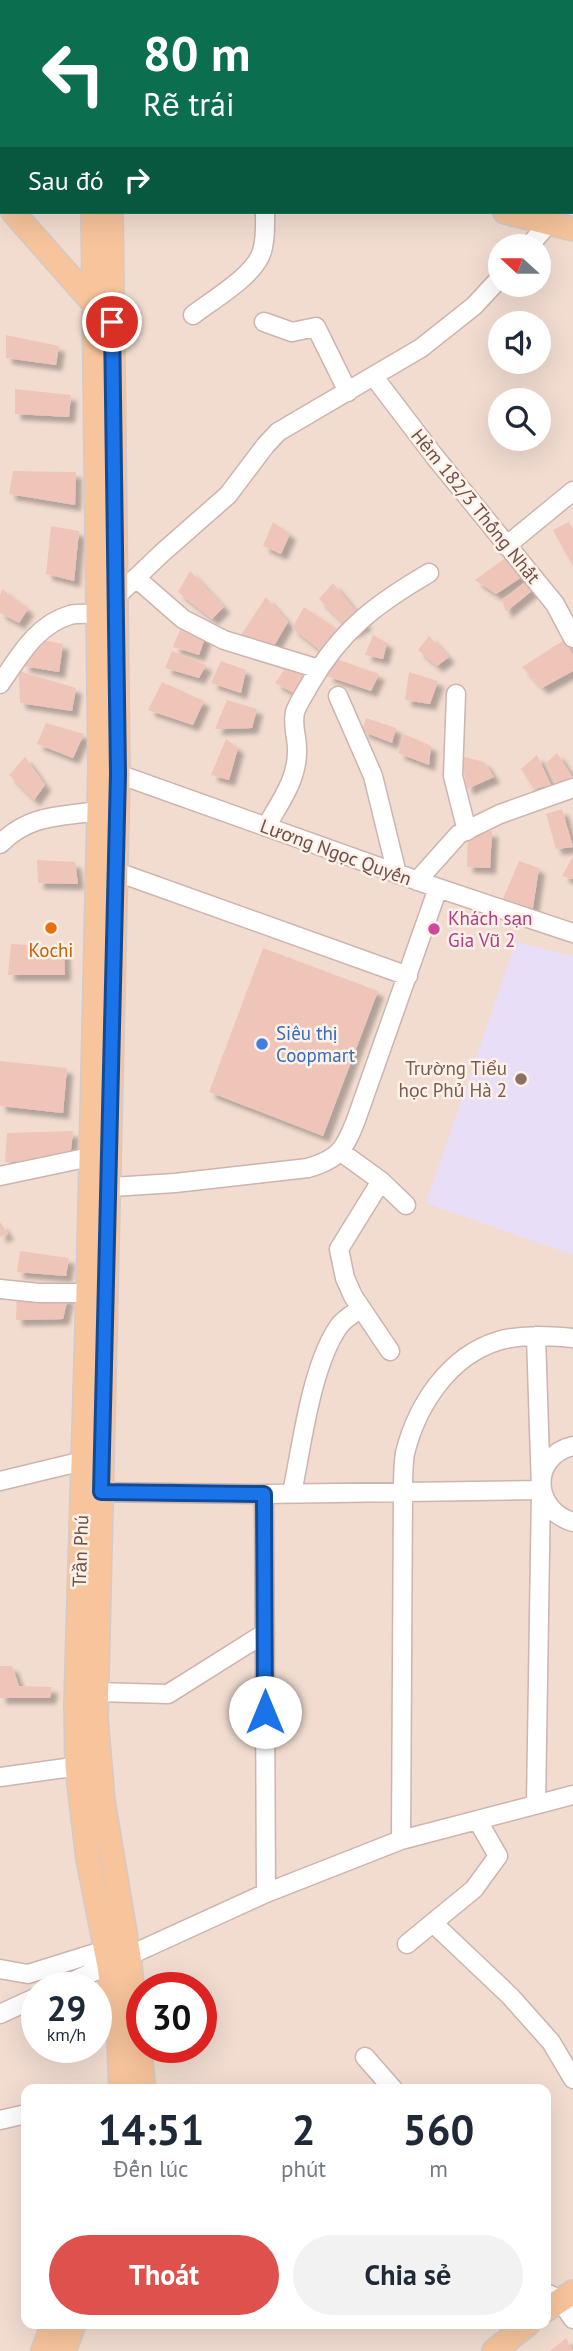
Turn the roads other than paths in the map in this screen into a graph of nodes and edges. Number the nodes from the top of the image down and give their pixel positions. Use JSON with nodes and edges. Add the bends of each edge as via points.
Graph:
{"nodes":[{"id":1,"x":15,"y":214,"type":"edge"},
{"id":2,"x":93,"y":214,"type":"edge"},
{"id":3,"x":111,"y":214,"type":"edge"},
{"id":4,"x":265,"y":214,"type":"edge"},
{"id":5,"x":515,"y":214,"type":"edge"},
{"id":6,"x":567,"y":225,"type":"edge"},
{"id":7,"x":551,"y":234,"type":"edge"},
{"id":8,"x":488,"y":291,"type":"edge"},
{"id":9,"x":94,"y":304,"type":"junction"},
{"id":10,"x":193,"y":315,"type":"dead end"},
{"id":11,"x":264,"y":322,"type":"dead end"},
{"id":12,"x":374,"y":377,"type":"junction"},
{"id":13,"x":348,"y":392,"type":"junction"},
{"id":14,"x":573,"y":491,"type":"edge"},
{"id":15,"x":506,"y":546,"type":"junction"},
{"id":16,"x":429,"y":573,"type":"dead end"},
{"id":17,"x":136,"y":578,"type":"junction"},
{"id":18,"x":116,"y":597,"type":"junction"},
{"id":19,"x":98,"y":614,"type":"junction"},
{"id":20,"x":573,"y":638,"type":"edge"},
{"id":21,"x":319,"y":669,"type":"junction"},
{"id":22,"x":0,"y":684,"type":"edge"},
{"id":23,"x":456,"y":694,"type":"dead end"},
{"id":24,"x":338,"y":696,"type":"dead end"},
{"id":25,"x":109,"y":771,"type":"junction"},
{"id":26,"x":573,"y":788,"type":"edge"},
{"id":27,"x":98,"y":811,"type":"junction"},
{"id":28,"x":266,"y":827,"type":"junction"},
{"id":29,"x":467,"y":831,"type":"junction"},
{"id":30,"x":0,"y":844,"type":"edge"},
{"id":31,"x":106,"y":868,"type":"junction"},
{"id":32,"x":397,"y":874,"type":"junction"},
{"id":33,"x":417,"y":881,"type":"junction"},
{"id":34,"x":438,"y":888,"type":"junction"},
{"id":35,"x":573,"y":933,"type":"edge"},
{"id":36,"x":408,"y":976,"type":"junction"},
{"id":37,"x":341,"y":1152,"type":"junction"},
{"id":38,"x":90,"y":1157,"type":"junction"},
{"id":39,"x":0,"y":1176,"type":"edge"},
{"id":40,"x":380,"y":1181,"type":"junction"},
{"id":41,"x":99,"y":1188,"type":"junction"},
{"id":42,"x":406,"y":1205,"type":"dead end"},
{"id":43,"x":0,"y":1289,"type":"edge"},
{"id":44,"x":89,"y":1293,"type":"junction"},
{"id":45,"x":360,"y":1308,"type":"junction"},
{"id":46,"x":536,"y":1336,"type":"junction"},
{"id":47,"x":573,"y":1338,"type":"edge"},
{"id":48,"x":390,"y":1351,"type":"dead end"},
{"id":49,"x":573,"y":1446,"type":"edge"},
{"id":50,"x":83,"y":1461,"type":"junction"},
{"id":51,"x":0,"y":1481,"type":"edge"},
{"id":52,"x":541,"y":1490,"type":"junction"},
{"id":53,"x":403,"y":1491,"type":"junction"},
{"id":54,"x":91,"y":1492,"type":"junction"},
{"id":55,"x":292,"y":1493,"type":"junction"},
{"id":56,"x":264,"y":1494,"type":"junction"},
{"id":57,"x":573,"y":1522,"type":"edge"},
{"id":58,"x":265,"y":1633,"type":"junction"},
{"id":59,"x":97,"y":1692,"type":"junction"},
{"id":60,"x":89,"y":1765,"type":"junction"},
{"id":61,"x":0,"y":1777,"type":"edge"},
{"id":62,"x":573,"y":1795,"type":"edge"},
{"id":63,"x":536,"y":1804,"type":"junction"},
{"id":64,"x":478,"y":1821,"type":"junction"},
{"id":65,"x":401,"y":1840,"type":"junction"},
{"id":66,"x":266,"y":1894,"type":"junction"},
{"id":67,"x":433,"y":1923,"type":"junction"},
{"id":68,"x":407,"y":1944,"type":"dead end"},
{"id":69,"x":114,"y":1958,"type":"junction"},
{"id":70,"x":0,"y":1969,"type":"edge"},
{"id":71,"x":88,"y":1972,"type":"edge"},
{"id":72,"x":21,"y":2004,"type":"edge"},
{"id":73,"x":0,"y":2014,"type":"edge"},
{"id":74,"x":365,"y":2057,"type":"dead end"},
{"id":75,"x":573,"y":2079,"type":"edge"},
{"id":76,"x":121,"y":2084,"type":"edge"},
{"id":77,"x":143,"y":2084,"type":"edge"},
{"id":78,"x":389,"y":2084,"type":"edge"},
{"id":79,"x":21,"y":2115,"type":"edge"},
{"id":80,"x":0,"y":2120,"type":"edge"},
{"id":81,"x":556,"y":2299,"type":"edge"},
{"id":82,"x":573,"y":2319,"type":"edge"},
{"id":83,"x":51,"y":2329,"type":"edge"},
{"id":84,"x":72,"y":2329,"type":"edge"},
{"id":85,"x":522,"y":2329,"type":"edge"},
{"id":86,"x":43,"y":2351,"type":"edge"},
{"id":87,"x":64,"y":2351,"type":"edge"},
{"id":88,"x":494,"y":2351,"type":"edge"}],
"edges":[{"from":1,"to":9,"type":"main road"},
{"from":2,"to":9,"type":"main road","name":"Trần Phú"},
{"from":3,"to":18,"type":"main road","name":"Trần Phú"},
{"from":4,"to":10,"type":"street","via":[[264,239],[250,271]]},
{"from":5,"to":6,"type":"main road"},
{"from":6,"to":7,"type":"street"},
{"from":8,"to":12,"type":"street","via":[[449,327]]},
{"from":9,"to":19,"type":"main road","name":"Trần Phú"},
{"from":11,"to":13,"type":"street","via":[[292,332],[316,327]]},
{"from":12,"to":13,"type":"street"},
{"from":12,"to":15,"type":"street","name":"Hẻm 182/3 Thống Nhất"},
{"from":13,"to":17,"type":"street","via":[[278,432],[228,495]]},
{"from":14,"to":15,"type":"street"},
{"from":15,"to":20,"type":"street","name":"Hẻm 182/3 Thống Nhất","via":[[555,604]]},
{"from":16,"to":21,"type":"street","via":[[365,615]]},
{"from":17,"to":18,"type":"street"},
{"from":17,"to":21,"type":"street","via":[[183,619],[224,640]]},
{"from":18,"to":19,"type":"street"},
{"from":18,"to":25,"type":"main road","name":"Trần Phú"},
{"from":19,"to":22,"type":"street","via":[[72,614],[49,623],[30,640]]},
{"from":19,"to":25,"type":"main road","name":"Trần Phú"},
{"from":21,"to":28,"type":"street","via":[[296,709],[294,778]]},
{"from":23,"to":29,"type":"street","via":[[453,776]]},
{"from":24,"to":32,"type":"street","via":[[373,776]]},
{"from":25,"to":27,"type":"main road","name":"Trần Phú"},
{"from":25,"to":28,"type":"street","name":"Lương Ngọc Quyến"},
{"from":25,"to":31,"type":"main road","name":"Trần Phú"},
{"from":26,"to":29,"type":"street"},
{"from":27,"to":30,"type":"street","via":[[32,821]]},
{"from":27,"to":31,"type":"main road","name":"Trần Phú"},
{"from":28,"to":32,"type":"street","name":"Lương Ngọc Quyến"},
{"from":29,"to":33,"type":"street","via":[[459,834]]},
{"from":31,"to":36,"type":"street"},
{"from":31,"to":38,"type":"main road","name":"Trần Phú"},
{"from":31,"to":41,"type":"main road","name":"Trần Phú"},
{"from":32,"to":33,"type":"street","name":"Lương Ngọc Quyến"},
{"from":33,"to":34,"type":"street","name":"Lương Ngọc Quyến"},
{"from":34,"to":35,"type":"street","name":"Lương Ngọc Quyến"},
{"from":34,"to":36,"type":"street"},
{"from":36,"to":37,"type":"street"},
{"from":37,"to":40,"type":"street"},
{"from":37,"to":41,"type":"street","via":[[329,1162],[308,1168]]},
{"from":38,"to":39,"type":"street"},
{"from":38,"to":41,"type":"main road","name":"Trần Phú"},
{"from":40,"to":42,"type":"street"},
{"from":40,"to":45,"type":"street","via":[[339,1249],[345,1278]]},
{"from":41,"to":44,"type":"main road","name":"Trần Phú"},
{"from":41,"to":54,"type":"main road","name":"Trần Phú"},
{"from":43,"to":44,"type":"street"},
{"from":44,"to":50,"type":"main road","name":"Trần Phú"},
{"from":45,"to":48,"type":"street"},
{"from":45,"to":55,"type":"street","via":[[340,1324],[326,1352]]},
{"from":46,"to":47,"type":"street"},
{"from":46,"to":52,"type":"street"},
{"from":46,"to":53,"type":"street","via":[[499,1340],[469,1353],[438,1381],[411,1436]]},
{"from":49,"to":52,"type":"street","via":[[554,1455],[546,1465]]},
{"from":50,"to":51,"type":"street"},
{"from":50,"to":54,"type":"main road","name":"Trần Phú"},
{"from":52,"to":53,"type":"street"},
{"from":52,"to":57,"type":"street","via":[[552,1512]]},
{"from":52,"to":63,"type":"street"},
{"from":53,"to":55,"type":"street"},
{"from":53,"to":65,"type":"street"},
{"from":54,"to":56,"type":"street"},
{"from":54,"to":59,"type":"main road","name":"Trần Phú"},
{"from":54,"to":60,"type":"main road","name":"Trần Phú","via":[[77,1628]]},
{"from":55,"to":56,"type":"street"},
{"from":56,"to":58,"type":"street"},
{"from":58,"to":59,"type":"street","via":[[168,1694]]},
{"from":58,"to":66,"type":"street"},
{"from":59,"to":60,"type":"main road","name":"Trần Phú"},
{"from":60,"to":61,"type":"street"},
{"from":60,"to":69,"type":"main road","name":"Trần Phú","via":[[88,1859]]},
{"from":62,"to":63,"type":"street"},
{"from":63,"to":64,"type":"street"},
{"from":64,"to":65,"type":"street"},
{"from":64,"to":67,"type":"street","via":[[498,1856],[474,1889]]},
{"from":65,"to":66,"type":"street"},
{"from":66,"to":69,"type":"street"},
{"from":67,"to":68,"type":"street"},
{"from":67,"to":75,"type":"street","via":[[519,2006],[551,2042]]},
{"from":69,"to":70,"type":"street","via":[[28,1974]]},
{"from":69,"to":71,"type":"street"},
{"from":69,"to":76,"type":"main road","name":"Trần Phú"},
{"from":69,"to":77,"type":"main road","name":"Trần Phú"},
{"from":72,"to":73,"type":"street"},
{"from":74,"to":78,"type":"street"},
{"from":79,"to":80,"type":"street"},
{"from":81,"to":82,"type":"street"},
{"from":83,"to":86,"type":"main road"},
{"from":84,"to":87,"type":"main road"},
{"from":85,"to":88,"type":"main road"}]}
